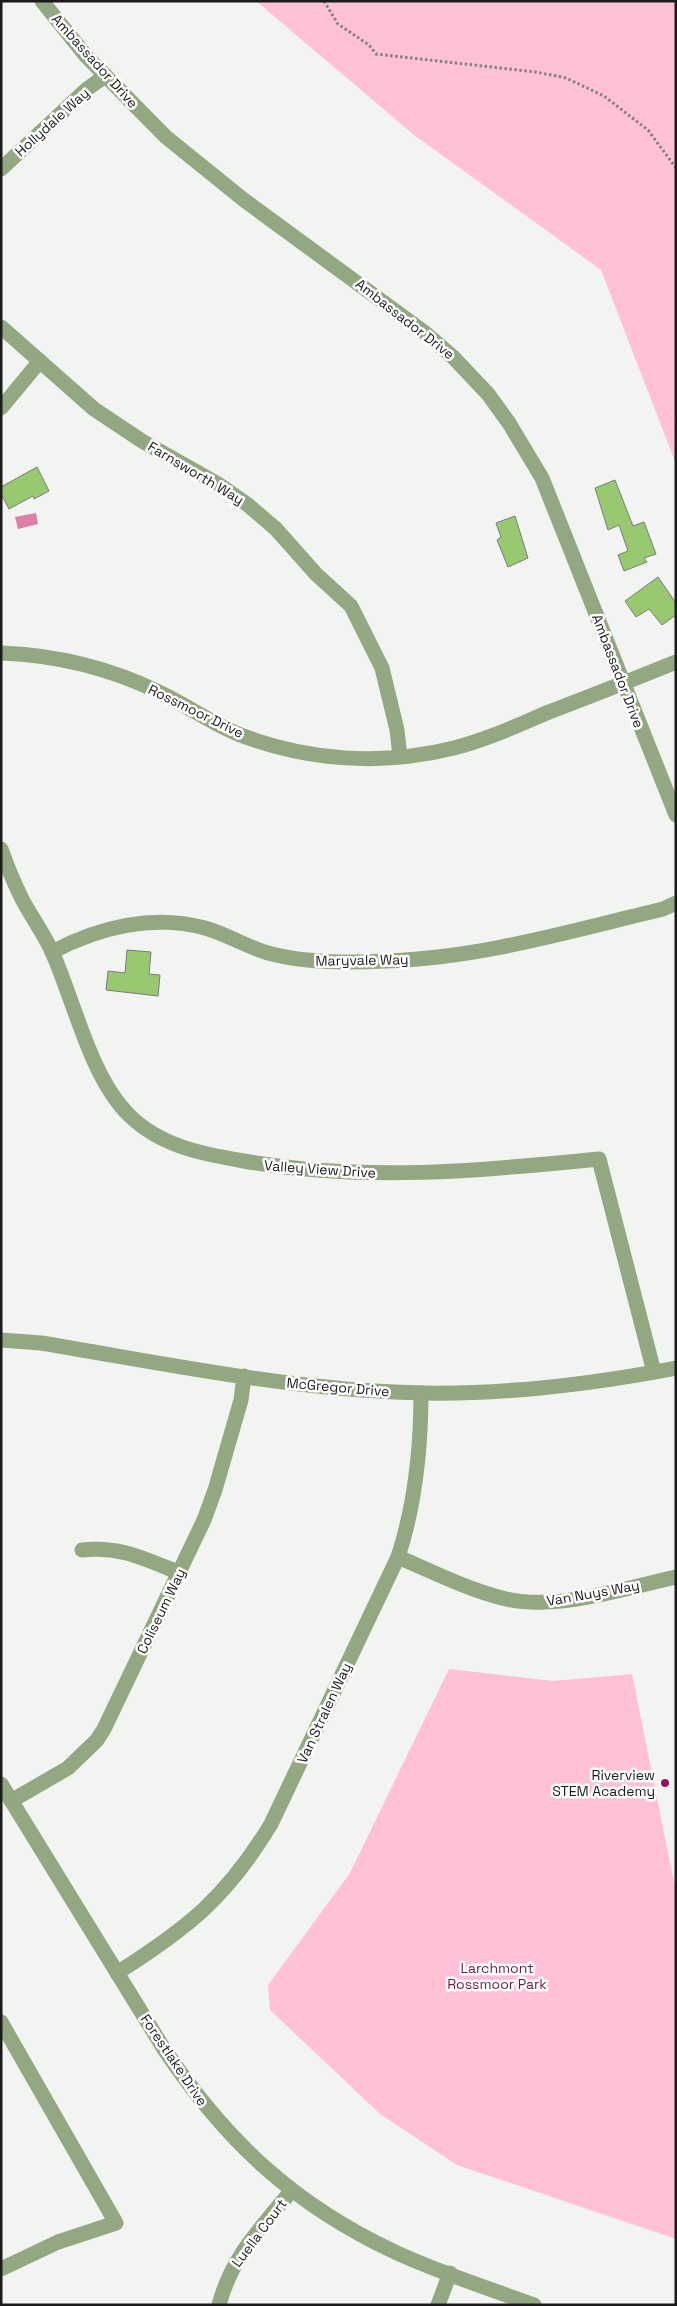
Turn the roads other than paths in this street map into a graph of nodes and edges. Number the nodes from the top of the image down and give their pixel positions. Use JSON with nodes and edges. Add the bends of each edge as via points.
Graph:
{"nodes":[{"id":1,"x":42,"y":1,"type":"edge"},
{"id":2,"x":105,"y":76,"type":"junction"},
{"id":3,"x":1,"y":169,"type":"edge"},
{"id":4,"x":1,"y":327,"type":"edge"},
{"id":5,"x":40,"y":360,"type":"junction"},
{"id":6,"x":1,"y":408,"type":"edge"},
{"id":7,"x":1,"y":653,"type":"edge"},
{"id":8,"x":676,"y":662,"type":"edge"},
{"id":9,"x":623,"y":683,"type":"junction"},
{"id":10,"x":400,"y":756,"type":"junction"},
{"id":11,"x":676,"y":815,"type":"edge"},
{"id":12,"x":1,"y":848,"type":"edge"},
{"id":13,"x":676,"y":903,"type":"edge"},
{"id":14,"x":52,"y":952,"type":"junction"},
{"id":15,"x":1,"y":1340,"type":"edge"},
{"id":16,"x":676,"y":1368,"type":"edge"},
{"id":17,"x":654,"y":1372,"type":"junction"},
{"id":18,"x":244,"y":1376,"type":"junction"},
{"id":19,"x":422,"y":1393,"type":"junction"},
{"id":20,"x":82,"y":1550,"type":"dead end"},
{"id":21,"x":398,"y":1557,"type":"junction"},
{"id":22,"x":180,"y":1572,"type":"junction"},
{"id":23,"x":676,"y":1577,"type":"edge"},
{"id":24,"x":1,"y":1784,"type":"edge"},
{"id":25,"x":11,"y":1801,"type":"junction"},
{"id":26,"x":117,"y":1973,"type":"junction"},
{"id":27,"x":1,"y":2022,"type":"edge"},
{"id":28,"x":292,"y":2190,"type":"junction"},
{"id":29,"x":1,"y":2269,"type":"edge"},
{"id":30,"x":450,"y":2273,"type":"junction"},
{"id":31,"x":219,"y":2305,"type":"edge"},
{"id":32,"x":438,"y":2305,"type":"edge"},
{"id":33,"x":534,"y":2305,"type":"edge"}],
"edges":[{"from":1,"to":2,"type":"street","name":"Ambassador Drive"},
{"from":2,"to":3,"type":"street","name":"Hollydale Way"},
{"from":2,"to":9,"type":"street","name":"Ambassador Drive","via":[[166,137],[244,200],[424,332],[488,394],[542,478]]},
{"from":4,"to":5,"type":"street","name":"Farnsworth Way"},
{"from":5,"to":6,"type":"street"},
{"from":5,"to":10,"type":"street","name":"Farnsworth Way","via":[[94,409],[248,504],[276,528],[316,574],[351,606],[382,668]]},
{"from":7,"to":10,"type":"street","name":"Rossmoor Drive","via":[[58,659],[106,671],[163,694],[238,734],[285,749],[356,759]]},
{"from":8,"to":9,"type":"street","name":"Rossmoor Drive"},
{"from":9,"to":10,"type":"street","name":"Rossmoor Drive","via":[[475,742],[436,752]]},
{"from":9,"to":11,"type":"street","name":"Ambassador Drive"},
{"from":12,"to":14,"type":"street","name":"Valley View Drive","via":[[23,900]]},
{"from":13,"to":14,"type":"street","name":"Maryvale Way","via":[[541,940],[430,958],[299,960],[251,948],[206,928],[164,923],[110,928]]},
{"from":14,"to":17,"type":"street","name":"Valley View Drive","via":[[104,1084],[112,1096],[139,1124],[161,1139],[185,1149],[262,1165],[385,1173],[445,1172],[599,1159]]},
{"from":15,"to":18,"type":"street","name":"McGregor Drive","via":[[41,1343]]},
{"from":16,"to":17,"type":"street","name":"McGregor Drive"},
{"from":17,"to":19,"type":"street","name":"McGregor Drive","via":[[581,1385],[527,1390]]},
{"from":18,"to":19,"type":"street","name":"McGregor Drive","via":[[318,1387]]},
{"from":18,"to":22,"type":"street","name":"Coliseum Way","via":[[241,1400],[215,1490]]},
{"from":19,"to":21,"type":"street","name":"Van Stralen Way","via":[[413,1500]]},
{"from":20,"to":22,"type":"street","via":[[125,1551]]},
{"from":21,"to":23,"type":"street","name":"Van Nuys Way","via":[[484,1593],[543,1603]]},
{"from":21,"to":26,"type":"street","name":"Van Stralen Way","via":[[271,1824],[253,1854],[208,1908],[163,1944]]},
{"from":22,"to":25,"type":"street","name":"Coliseum Way","via":[[97,1740],[68,1768]]},
{"from":24,"to":25,"type":"street","name":"Forestlake Drive"},
{"from":25,"to":26,"type":"street","name":"Forestlake Drive"},
{"from":26,"to":28,"type":"street","name":"Forestlake Drive","via":[[191,2088],[240,2144]]},
{"from":27,"to":29,"type":"street","via":[[116,2223],[58,2242]]},
{"from":28,"to":30,"type":"street","name":"Forestlake Drive","via":[[348,2228],[396,2253]]},
{"from":28,"to":31,"type":"street","name":"Luella Court","via":[[237,2258]]},
{"from":30,"to":32,"type":"street"},
{"from":30,"to":33,"type":"street","name":"Forestlake Drive"}]}
